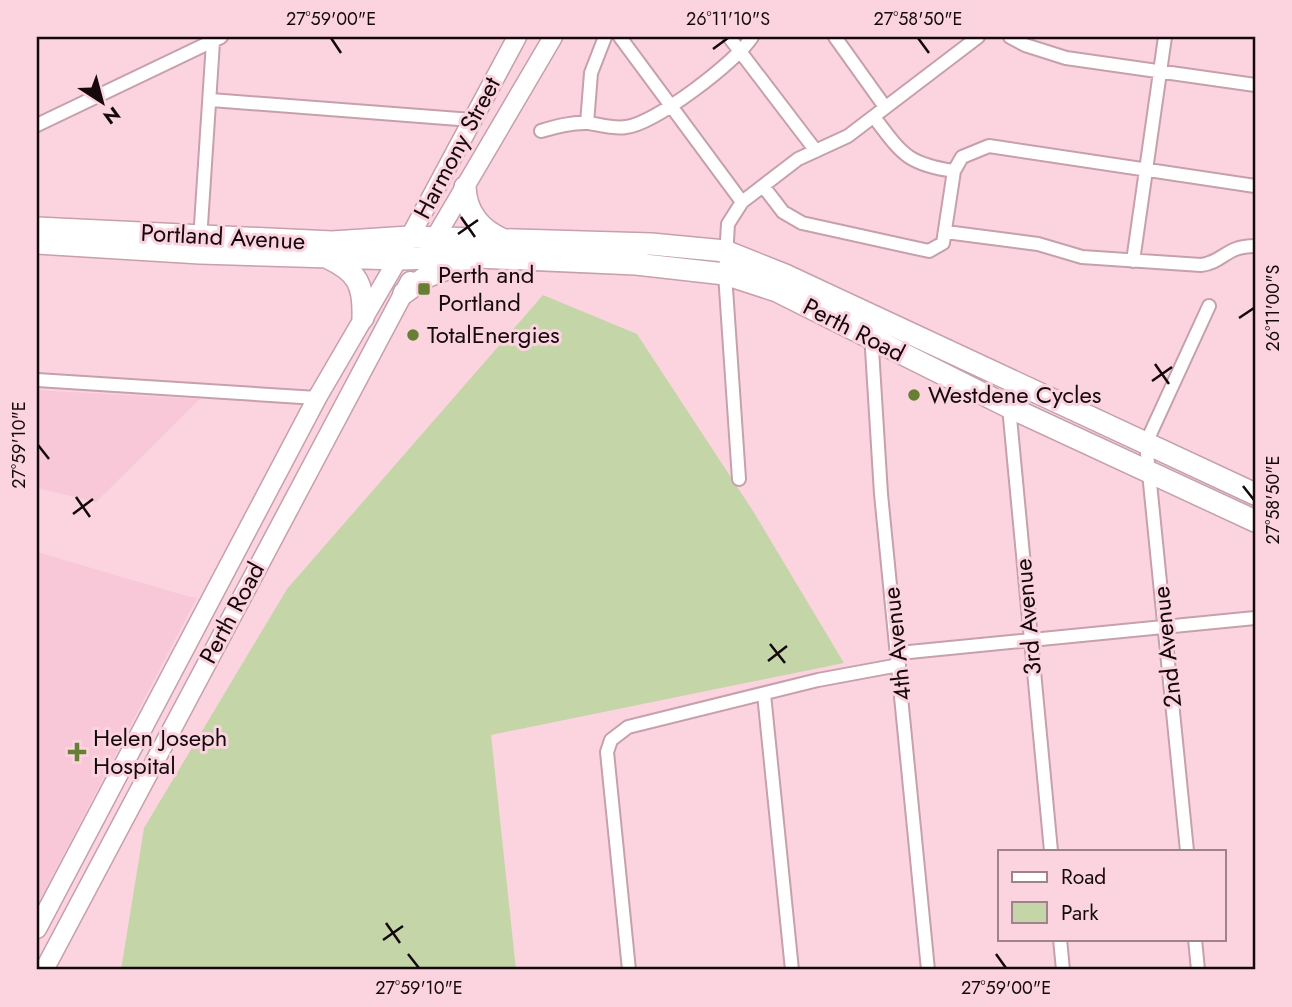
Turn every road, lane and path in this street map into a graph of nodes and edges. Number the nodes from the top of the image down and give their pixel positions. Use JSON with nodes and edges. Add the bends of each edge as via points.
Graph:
{"nodes":[{"id":1,"x":517,"y":37,"type":"edge"},
{"id":2,"x":553,"y":37,"type":"edge"},
{"id":3,"x":605,"y":37,"type":"edge"},
{"id":4,"x":620,"y":37,"type":"edge"},
{"id":5,"x":729,"y":37,"type":"edge"},
{"id":6,"x":752,"y":37,"type":"edge"},
{"id":7,"x":978,"y":37,"type":"edge"},
{"id":8,"x":1010,"y":37,"type":"edge"},
{"id":9,"x":1165,"y":37,"type":"edge"},
{"id":10,"x":837,"y":38,"type":"edge"},
{"id":11,"x":217,"y":39,"type":"edge"},
{"id":12,"x":740,"y":52,"type":"junction"},
{"id":13,"x":1160,"y":71,"type":"junction"},
{"id":14,"x":1255,"y":85,"type":"edge"},
{"id":15,"x":211,"y":100,"type":"junction"},
{"id":16,"x":670,"y":107,"type":"junction"},
{"id":17,"x":885,"y":107,"type":"junction"},
{"id":18,"x":874,"y":117,"type":"junction"},
{"id":19,"x":472,"y":120,"type":"junction"},
{"id":20,"x":587,"y":123,"type":"junction"},
{"id":21,"x":37,"y":125,"type":"edge"},
{"id":22,"x":541,"y":131,"type":"dead end"},
{"id":23,"x":816,"y":151,"type":"junction"},
{"id":24,"x":1145,"y":170,"type":"junction"},
{"id":25,"x":954,"y":171,"type":"junction"},
{"id":26,"x":763,"y":186,"type":"junction"},
{"id":27,"x":1255,"y":186,"type":"edge"},
{"id":28,"x":465,"y":187,"type":"junction"},
{"id":29,"x":741,"y":202,"type":"junction"},
{"id":30,"x":37,"y":228,"type":"edge"},
{"id":31,"x":946,"y":232,"type":"junction"},
{"id":32,"x":409,"y":237,"type":"junction"},
{"id":33,"x":434,"y":239,"type":"junction"},
{"id":34,"x":505,"y":240,"type":"junction"},
{"id":35,"x":37,"y":243,"type":"edge"},
{"id":36,"x":200,"y":245,"type":"junction"},
{"id":37,"x":1255,"y":246,"type":"edge"},
{"id":38,"x":725,"y":251,"type":"junction"},
{"id":39,"x":324,"y":256,"type":"junction"},
{"id":40,"x":477,"y":257,"type":"junction"},
{"id":41,"x":398,"y":258,"type":"junction"},
{"id":42,"x":423,"y":258,"type":"junction"},
{"id":43,"x":1133,"y":261,"type":"junction"},
{"id":44,"x":725,"y":274,"type":"junction"},
{"id":45,"x":404,"y":293,"type":"junction"},
{"id":46,"x":1209,"y":306,"type":"dead end"},
{"id":47,"x":363,"y":318,"type":"junction"},
{"id":48,"x":872,"y":328,"type":"junction"},
{"id":49,"x":37,"y":380,"type":"edge"},
{"id":50,"x":1017,"y":385,"type":"junction"},
{"id":51,"x":317,"y":398,"type":"junction"},
{"id":52,"x":1009,"y":407,"type":"junction"},
{"id":53,"x":1146,"y":443,"type":"junction"},
{"id":54,"x":1149,"y":474,"type":"junction"},
{"id":55,"x":739,"y":480,"type":"dead end"},
{"id":56,"x":1255,"y":494,"type":"edge"},
{"id":57,"x":1255,"y":521,"type":"edge"},
{"id":58,"x":1255,"y":618,"type":"edge"},
{"id":59,"x":1165,"y":625,"type":"junction"},
{"id":60,"x":1030,"y":639,"type":"junction"},
{"id":61,"x":899,"y":659,"type":"junction"},
{"id":62,"x":764,"y":694,"type":"junction"},
{"id":63,"x":1051,"y":850,"type":"edge"},
{"id":64,"x":1187,"y":850,"type":"edge"},
{"id":65,"x":37,"y":929,"type":"edge"},
{"id":66,"x":1059,"y":940,"type":"edge"},
{"id":67,"x":1195,"y":940,"type":"edge"},
{"id":68,"x":44,"y":970,"type":"edge"},
{"id":69,"x":629,"y":970,"type":"edge"},
{"id":70,"x":793,"y":970,"type":"edge"},
{"id":71,"x":928,"y":970,"type":"edge"},
{"id":72,"x":1063,"y":970,"type":"edge"},
{"id":73,"x":1198,"y":970,"type":"edge"}],
"edges":[{"from":1,"to":19,"type":"main road","name":"Harmony Street"},
{"from":2,"to":28,"type":"main road","name":"Harmony Street"},
{"from":3,"to":20,"type":"street","via":[[588,85]]},
{"from":4,"to":16,"type":"street"},
{"from":5,"to":12,"type":"street"},
{"from":6,"to":12,"type":"street"},
{"from":7,"to":17,"type":"street"},
{"from":8,"to":13,"type":"street","via":[[1066,58]]},
{"from":9,"to":13,"type":"street"},
{"from":10,"to":17,"type":"street"},
{"from":11,"to":15,"type":"street"},
{"from":11,"to":21,"type":"street"},
{"from":12,"to":16,"type":"street"},
{"from":12,"to":23,"type":"street"},
{"from":13,"to":14,"type":"street"},
{"from":13,"to":24,"type":"street"},
{"from":15,"to":19,"type":"street"},
{"from":15,"to":36,"type":"street"},
{"from":16,"to":20,"type":"street","via":[[631,127]]},
{"from":16,"to":29,"type":"street"},
{"from":17,"to":18,"type":"street"},
{"from":18,"to":23,"type":"street","via":[[840,141]]},
{"from":18,"to":25,"type":"street","via":[[911,160]]},
{"from":19,"to":32,"type":"main road","name":"Harmony Street"},
{"from":20,"to":22,"type":"street"},
{"from":23,"to":26,"type":"street"},
{"from":24,"to":25,"type":"street","via":[[989,146],[962,157]]},
{"from":24,"to":27,"type":"street"},
{"from":24,"to":43,"type":"street"},
{"from":25,"to":31,"type":"street"},
{"from":26,"to":29,"type":"street"},
{"from":26,"to":31,"type":"street","via":[[783,212],[802,223],[921,251],[941,247]]},
{"from":28,"to":33,"type":"main road","name":"Harmony Street"},
{"from":28,"to":34,"type":"main road","via":[[467,204],[478,223]]},
{"from":29,"to":38,"type":"street","via":[[728,224]]},
{"from":30,"to":36,"type":"main road","name":"Portland Avenue"},
{"from":31,"to":43,"type":"street","via":[[1038,244],[1082,257]]},
{"from":32,"to":33,"type":"main road","name":"Perth Road"},
{"from":32,"to":36,"type":"main road","name":"Portland Avenue"},
{"from":32,"to":41,"type":"main road","name":"Harmony Street"},
{"from":33,"to":34,"type":"main road","name":"Perth Road"},
{"from":33,"to":42,"type":"main road","name":"Perth Road"},
{"from":34,"to":38,"type":"main road","name":"Perth Road"},
{"from":35,"to":36,"type":"main road","name":"Portland Avenue"},
{"from":36,"to":39,"type":"main road","name":"Portland Avenue"},
{"from":37,"to":43,"type":"street","via":[[1231,249],[1201,265]]},
{"from":38,"to":44,"type":"street"},
{"from":38,"to":48,"type":"main road","name":"Perth Road","via":[[785,275]]},
{"from":39,"to":41,"type":"main road","name":"Portland Avenue"},
{"from":39,"to":47,"type":"main road","via":[[359,279]]},
{"from":40,"to":42,"type":"main road","name":"Perth Road"},
{"from":40,"to":44,"type":"main road","name":"Perth Road","via":[[636,264]]},
{"from":40,"to":45,"type":"main road","via":[[426,277]]},
{"from":41,"to":42,"type":"main road","name":"Perth Road"},
{"from":41,"to":47,"type":"main road","name":"Perth Road"},
{"from":42,"to":45,"type":"main road","name":"Perth Road"},
{"from":44,"to":48,"type":"main road","name":"Perth Road"},
{"from":44,"to":55,"type":"street"},
{"from":45,"to":68,"type":"main road","name":"Perth Road"},
{"from":46,"to":53,"type":"street"},
{"from":47,"to":51,"type":"main road","name":"Perth Road"},
{"from":48,"to":50,"type":"main road","name":"Perth Road"},
{"from":48,"to":52,"type":"main road","name":"Perth Road"},
{"from":48,"to":61,"type":"street","name":"4th Avenue","via":[[881,494]]},
{"from":49,"to":51,"type":"street"},
{"from":50,"to":52,"type":"street","name":"3rd Avenue"},
{"from":50,"to":53,"type":"main road","name":"Perth Road"},
{"from":51,"to":65,"type":"main road","name":"Perth Road"},
{"from":52,"to":54,"type":"main road","name":"Perth Road"},
{"from":52,"to":60,"type":"street","name":"3rd Avenue"},
{"from":53,"to":54,"type":"street","name":"2nd Avenue"},
{"from":53,"to":56,"type":"main road","name":"Perth Road"},
{"from":54,"to":57,"type":"main road","name":"Perth Road"},
{"from":54,"to":59,"type":"street","name":"2nd Avenue"},
{"from":58,"to":59,"type":"street"},
{"from":59,"to":60,"type":"street"},
{"from":59,"to":64,"type":"street","name":"2nd Avenue"},
{"from":60,"to":61,"type":"street"},
{"from":60,"to":63,"type":"street","name":"3rd Avenue"},
{"from":61,"to":62,"type":"street"},
{"from":61,"to":71,"type":"street","name":"4th Avenue"},
{"from":62,"to":69,"type":"street","via":[[620,730],[611,740],[607,752]]},
{"from":62,"to":70,"type":"street"},
{"from":66,"to":72,"type":"street"},
{"from":67,"to":73,"type":"street"}]}
